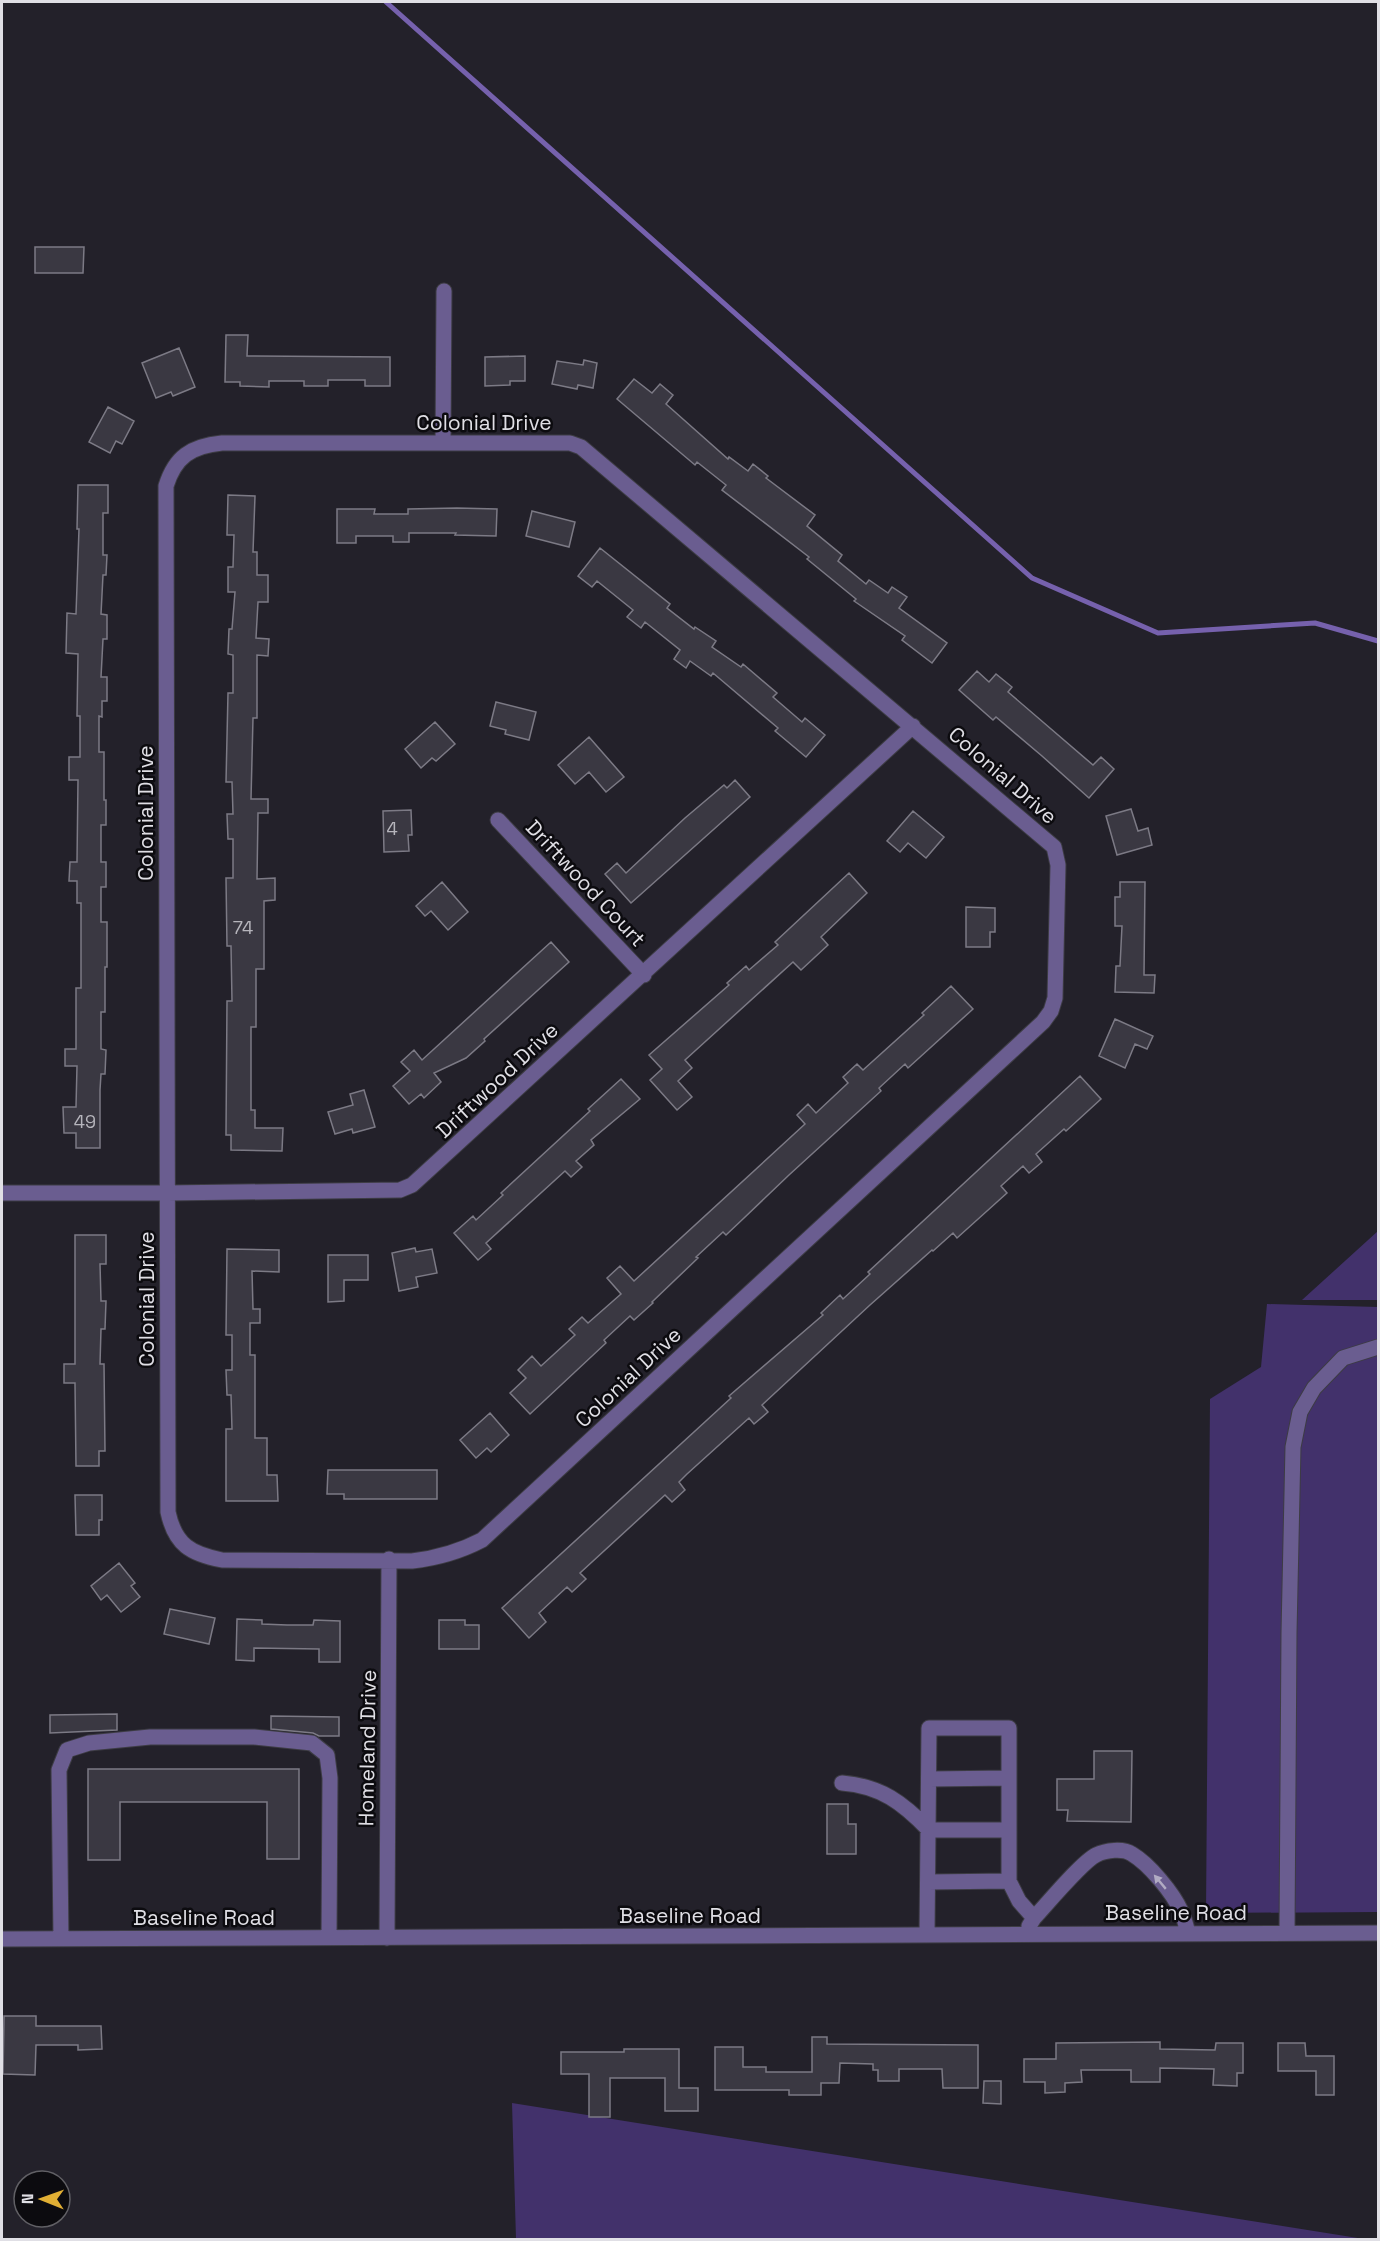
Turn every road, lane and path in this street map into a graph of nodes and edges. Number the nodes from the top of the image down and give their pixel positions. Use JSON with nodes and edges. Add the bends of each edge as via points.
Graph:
{"nodes":[{"id":1,"x":444,"y":291,"type":"dead end"},
{"id":2,"x":443,"y":443,"type":"junction"},
{"id":3,"x":913,"y":726,"type":"junction"},
{"id":4,"x":498,"y":820,"type":"dead end"},
{"id":5,"x":644,"y":975,"type":"junction"},
{"id":6,"x":2,"y":1192,"type":"edge"},
{"id":7,"x":166,"y":1193,"type":"junction"},
{"id":8,"x":1378,"y":1347,"type":"edge"},
{"id":9,"x":389,"y":1560,"type":"junction"},
{"id":10,"x":1009,"y":1778,"type":"junction"},
{"id":11,"x":929,"y":1779,"type":"junction"},
{"id":12,"x":842,"y":1783,"type":"dead end"},
{"id":13,"x":929,"y":1830,"type":"junction"},
{"id":14,"x":1009,"y":1830,"type":"junction"},
{"id":15,"x":1009,"y":1881,"type":"junction"},
{"id":16,"x":928,"y":1882,"type":"junction"},
{"id":17,"x":1034,"y":1918,"type":"junction"},
{"id":18,"x":1188,"y":1933,"type":"junction"},
{"id":19,"x":1287,"y":1933,"type":"junction"},
{"id":20,"x":1378,"y":1933,"type":"edge"},
{"id":21,"x":927,"y":1935,"type":"junction"},
{"id":22,"x":1023,"y":1935,"type":"junction"},
{"id":23,"x":329,"y":1937,"type":"junction"},
{"id":24,"x":387,"y":1938,"type":"junction"},
{"id":25,"x":2,"y":1939,"type":"edge"},
{"id":26,"x":61,"y":1939,"type":"junction"}],
"edges":[{"from":1,"to":2,"type":"street"},
{"from":2,"to":3,"type":"street","name":"Colonial Drive","via":[[570,443],[581,447]]},
{"from":2,"to":7,"type":"street","name":"Colonial Drive","via":[[206,444],[191,450],[170,473],[166,486]]},
{"from":3,"to":5,"type":"street","name":"Driftwood Drive"},
{"from":3,"to":9,"type":"street","name":"Colonial Drive","via":[[1054,847],[1058,865],[1055,998],[1051,1011],[482,1540],[462,1551],[435,1558]]},
{"from":4,"to":5,"type":"street","name":"Driftwood Court"},
{"from":5,"to":7,"type":"street","name":"Driftwood Drive","via":[[412,1185],[400,1190]]},
{"from":6,"to":7,"type":"street","name":"Driftwood Drive"},
{"from":7,"to":9,"type":"street","name":"Colonial Drive","via":[[171,1526],[190,1550],[222,1560]]},
{"from":8,"to":19,"type":"street","via":[[1343,1358],[1314,1389],[1300,1412],[1293,1447]]},
{"from":9,"to":24,"type":"street","name":"Homeland Drive"},
{"from":10,"to":11,"type":"street"},
{"from":10,"to":11,"type":"street","via":[[1009,1728],[929,1728]]},
{"from":10,"to":14,"type":"street"},
{"from":11,"to":13,"type":"street"},
{"from":12,"to":13,"type":"street","via":[[861,1785],[895,1800]]},
{"from":13,"to":14,"type":"street"},
{"from":13,"to":16,"type":"street"},
{"from":14,"to":15,"type":"street"},
{"from":15,"to":16,"type":"street"},
{"from":15,"to":17,"type":"street"},
{"from":16,"to":21,"type":"street"},
{"from":18,"to":17,"type":"street","one_way":true,"via":[[1170,1893],[1138,1859],[1124,1851],[1104,1852],[1091,1858]]},
{"from":17,"to":22,"type":"street"},
{"from":18,"to":19,"type":"street","name":"Baseline Road"},
{"from":18,"to":22,"type":"street","name":"Baseline Road"},
{"from":19,"to":20,"type":"street","name":"Baseline Road"},
{"from":21,"to":22,"type":"street","name":"Baseline Road"},
{"from":21,"to":24,"type":"street","name":"Baseline Road"},
{"from":23,"to":24,"type":"street","name":"Baseline Road"},
{"from":23,"to":26,"type":"street","name":"Baseline Road"},
{"from":23,"to":26,"type":"street","via":[[327,1755],[312,1743],[254,1737],[150,1737],[89,1743],[67,1750],[59,1770]]},
{"from":25,"to":26,"type":"street","name":"Baseline Road"}]}
